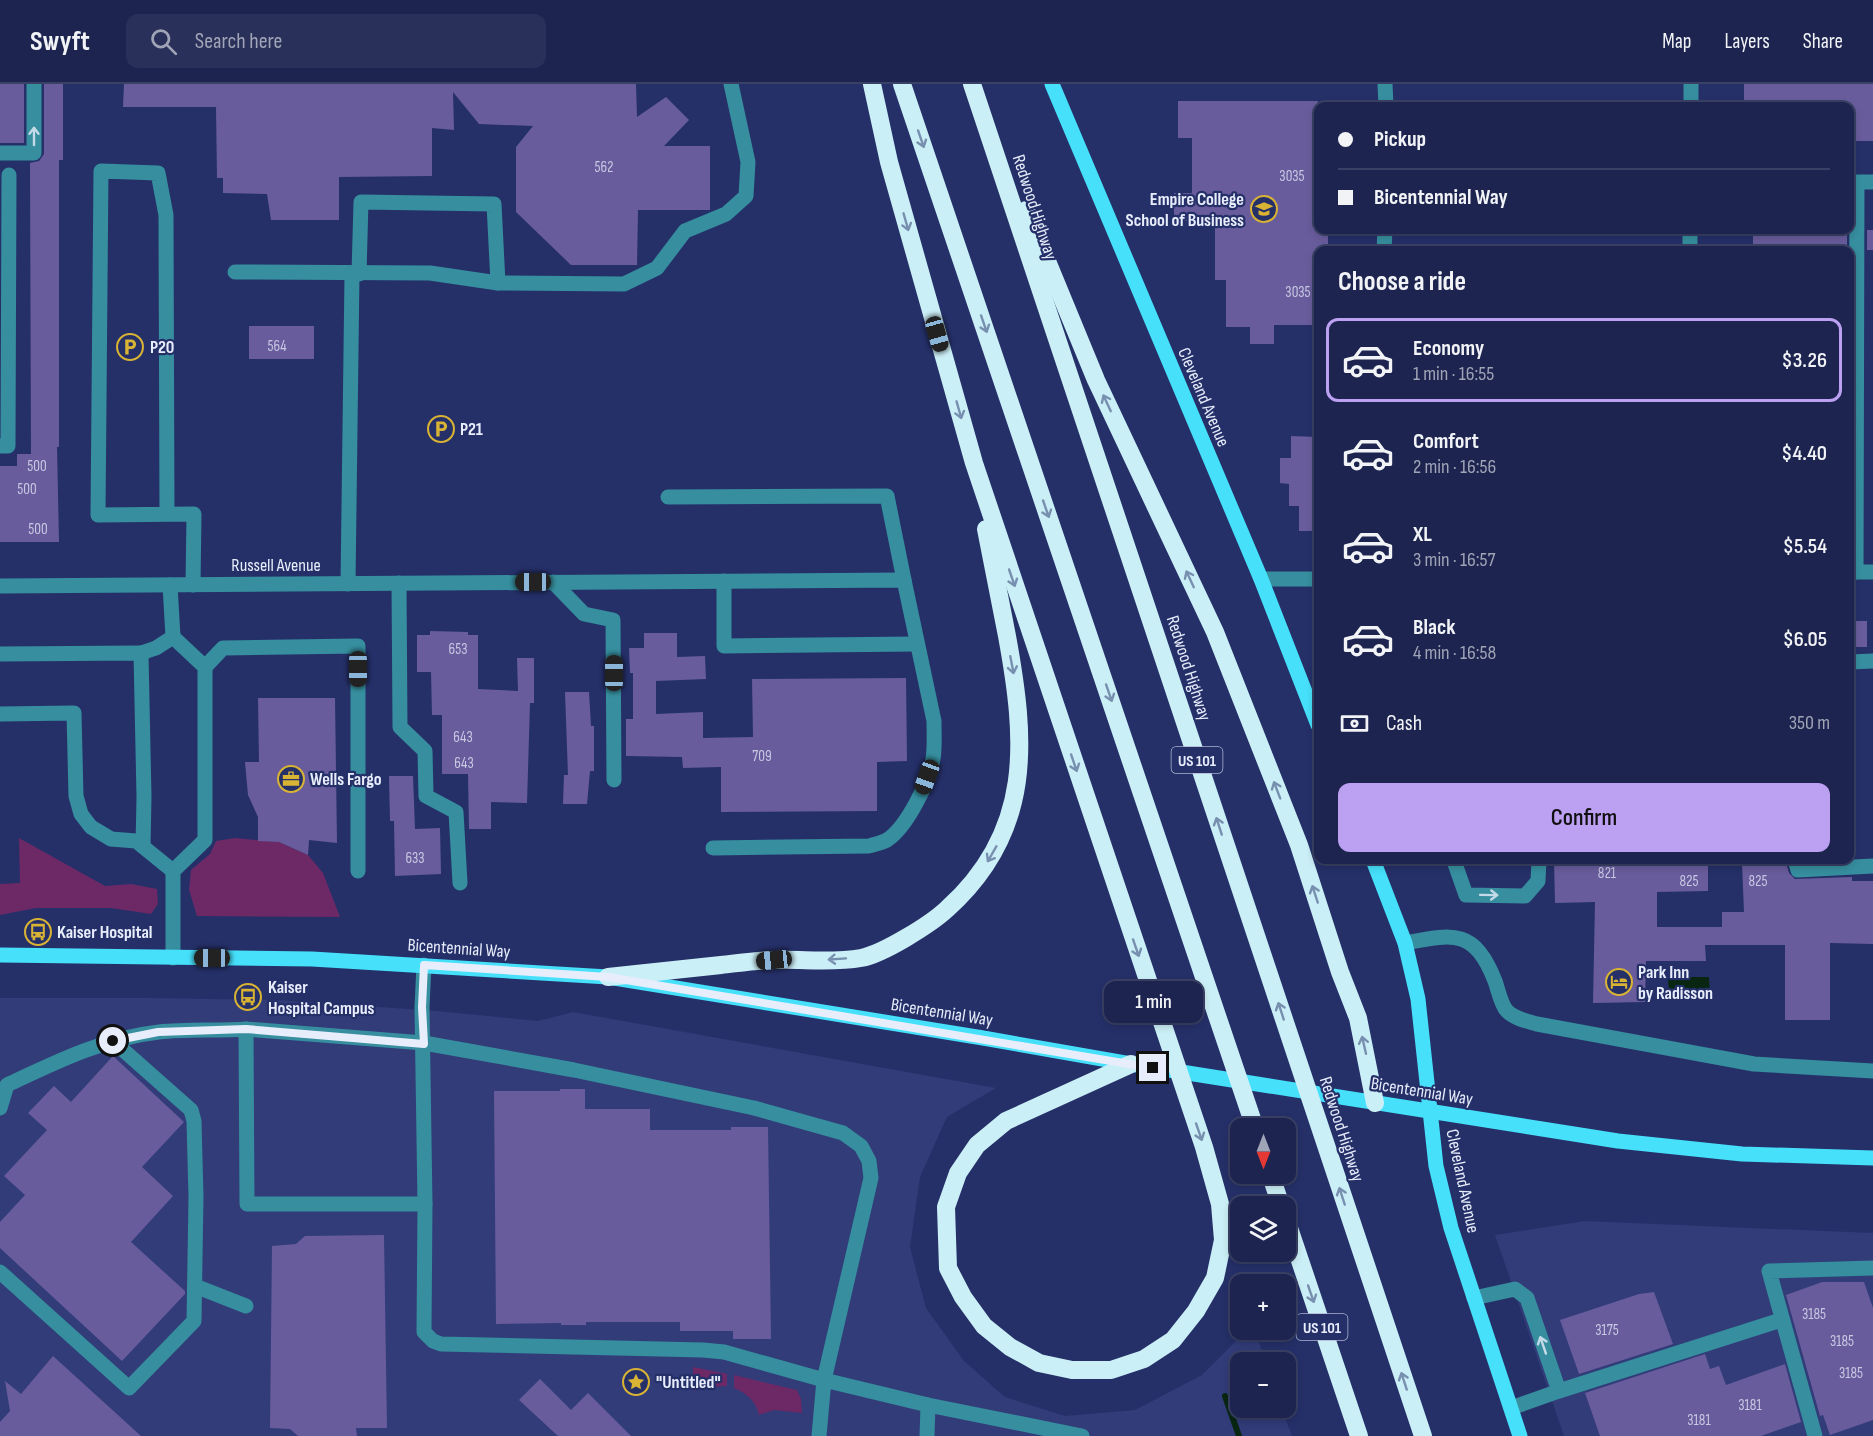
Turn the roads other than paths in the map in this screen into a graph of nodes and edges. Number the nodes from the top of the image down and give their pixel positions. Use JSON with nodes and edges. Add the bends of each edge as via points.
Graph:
{"nodes":[{"id":1,"x":34,"y":84,"type":"edge"},
{"id":2,"x":731,"y":84,"type":"edge"},
{"id":3,"x":872,"y":84,"type":"edge"},
{"id":4,"x":902,"y":84,"type":"edge"},
{"id":5,"x":972,"y":84,"type":"edge"},
{"id":6,"x":977,"y":84,"type":"edge"},
{"id":7,"x":1052,"y":84,"type":"edge"},
{"id":8,"x":1385,"y":84,"type":"edge"},
{"id":9,"x":1691,"y":84,"type":"edge"},
{"id":10,"x":1386,"y":102,"type":"edge"},
{"id":11,"x":1691,"y":102,"type":"edge"},
{"id":12,"x":0,"y":153,"type":"edge"},
{"id":13,"x":9,"y":175,"type":"dead end"},
{"id":14,"x":1873,"y":182,"type":"edge"},
{"id":15,"x":4,"y":251,"type":"edge"},
{"id":16,"x":235,"y":272,"type":"dead end"},
{"id":17,"x":356,"y":274,"type":"junction"},
{"id":18,"x":498,"y":284,"type":"junction"},
{"id":19,"x":4,"y":349,"type":"edge"},
{"id":20,"x":0,"y":446,"type":"edge"},
{"id":21,"x":974,"y":463,"type":"junction"},
{"id":22,"x":1854,"y":474,"type":"edge"},
{"id":23,"x":668,"y":497,"type":"dead end"},
{"id":24,"x":167,"y":514,"type":"junction"},
{"id":25,"x":1854,"y":572,"type":"edge"},
{"id":26,"x":1873,"y":572,"type":"edge"},
{"id":27,"x":1261,"y":579,"type":"junction"},
{"id":28,"x":1314,"y":579,"type":"edge"},
{"id":29,"x":904,"y":580,"type":"junction"},
{"id":30,"x":724,"y":581,"type":"junction"},
{"id":31,"x":553,"y":582,"type":"junction"},
{"id":32,"x":399,"y":583,"type":"junction"},
{"id":33,"x":348,"y":584,"type":"junction"},
{"id":34,"x":170,"y":585,"type":"junction"},
{"id":35,"x":193,"y":585,"type":"junction"},
{"id":36,"x":0,"y":586,"type":"edge"},
{"id":37,"x":173,"y":637,"type":"junction"},
{"id":38,"x":917,"y":644,"type":"junction"},
{"id":39,"x":141,"y":653,"type":"junction"},
{"id":40,"x":0,"y":654,"type":"edge"},
{"id":41,"x":1873,"y":661,"type":"edge"},
{"id":42,"x":1854,"y":662,"type":"edge"},
{"id":43,"x":205,"y":667,"type":"junction"},
{"id":44,"x":0,"y":714,"type":"edge"},
{"id":45,"x":1314,"y":715,"type":"edge"},
{"id":46,"x":615,"y":780,"type":"dead end"},
{"id":47,"x":143,"y":846,"type":"junction"},
{"id":48,"x":713,"y":848,"type":"dead end"},
{"id":49,"x":1375,"y":864,"type":"edge"},
{"id":50,"x":1455,"y":864,"type":"edge"},
{"id":51,"x":1539,"y":864,"type":"edge"},
{"id":52,"x":1796,"y":864,"type":"edge"},
{"id":53,"x":1873,"y":866,"type":"edge"},
{"id":54,"x":173,"y":871,"type":"junction"},
{"id":55,"x":358,"y":871,"type":"dead end"},
{"id":56,"x":460,"y":883,"type":"dead end"},
{"id":57,"x":1405,"y":944,"type":"junction"},
{"id":58,"x":0,"y":955,"type":"edge"},
{"id":59,"x":173,"y":958,"type":"junction"},
{"id":60,"x":424,"y":965,"type":"junction"},
{"id":61,"x":608,"y":977,"type":"junction"},
{"id":62,"x":246,"y":1029,"type":"junction"},
{"id":63,"x":113,"y":1041,"type":"junction"},
{"id":64,"x":424,"y":1044,"type":"junction"},
{"id":65,"x":1131,"y":1064,"type":"junction"},
{"id":66,"x":1873,"y":1071,"type":"edge"},
{"id":67,"x":4,"y":1086,"type":"edge"},
{"id":68,"x":1375,"y":1103,"type":"junction"},
{"id":69,"x":0,"y":1108,"type":"edge"},
{"id":70,"x":1252,"y":1118,"type":"edge"},
{"id":71,"x":1873,"y":1158,"type":"edge"},
{"id":72,"x":426,"y":1204,"type":"junction"},
{"id":73,"x":1296,"y":1249,"type":"edge"},
{"id":74,"x":1873,"y":1268,"type":"edge"},
{"id":75,"x":0,"y":1272,"type":"edge"},
{"id":76,"x":195,"y":1286,"type":"junction"},
{"id":77,"x":1474,"y":1298,"type":"junction"},
{"id":78,"x":246,"y":1306,"type":"dead end"},
{"id":79,"x":1781,"y":1320,"type":"junction"},
{"id":80,"x":824,"y":1380,"type":"junction"},
{"id":81,"x":1559,"y":1391,"type":"junction"},
{"id":82,"x":928,"y":1405,"type":"junction"},
{"id":83,"x":1511,"y":1408,"type":"junction"},
{"id":84,"x":819,"y":1436,"type":"edge"},
{"id":85,"x":927,"y":1436,"type":"edge"},
{"id":86,"x":1082,"y":1436,"type":"edge"},
{"id":87,"x":1359,"y":1436,"type":"edge"},
{"id":88,"x":1423,"y":1436,"type":"edge"},
{"id":89,"x":1520,"y":1436,"type":"edge"},
{"id":90,"x":1815,"y":1436,"type":"edge"}],
"edges":[{"from":12,"to":1,"type":"street","one_way":true,"via":[[34,153]]},
{"from":2,"to":18,"type":"street","via":[[748,162],[746,196],[726,214],[684,231],[657,267],[624,285]]},
{"from":3,"to":21,"type":"highway","one_way":true,"via":[[888,162]]},
{"from":4,"to":70,"type":"highway","one_way":true},
{"from":88,"to":5,"type":"highway","name":"Redwood Highway","number":"US 101","one_way":true},
{"from":68,"to":6,"type":"highway","one_way":true,"via":[[1358,1018],[1299,845],[1215,632],[1096,380]]},
{"from":7,"to":27,"type":"main road","name":"Cleveland Avenue"},
{"from":8,"to":10,"type":"street"},
{"from":9,"to":11,"type":"street"},
{"from":13,"to":15,"type":"street"},
{"from":14,"to":22,"type":"street","via":[[1857,182]]},
{"from":15,"to":19,"type":"street"},
{"from":16,"to":17,"type":"street"},
{"from":17,"to":18,"type":"street","via":[[430,273]]},
{"from":17,"to":18,"type":"street","via":[[361,202],[494,204]]},
{"from":17,"to":33,"type":"street"},
{"from":19,"to":20,"type":"street","via":[[8,446]]},
{"from":21,"to":61,"type":"highway","one_way":true,"via":[[1020,722],[1020,762],[1013,805],[1001,838],[984,867],[963,895],[939,917],[863,958],[774,960]]},
{"from":21,"to":65,"type":"highway","one_way":true,"via":[[1220,1204],[1222,1240],[1215,1278],[1173,1340],[1144,1359],[1111,1370],[1072,1370],[1039,1363],[984,1326],[963,1297],[948,1268],[946,1207],[958,1173],[977,1145],[1005,1121]]},
{"from":23,"to":29,"type":"street","via":[[887,496]]},
{"from":24,"to":24,"type":"street","via":[[98,515],[101,171],[158,173],[164,204]]},
{"from":24,"to":35,"type":"street","via":[[194,514]]},
{"from":25,"to":26,"type":"street"},
{"from":27,"to":28,"type":"street"},
{"from":27,"to":45,"type":"main road","name":"Cleveland Avenue"},
{"from":29,"to":30,"type":"street","name":"Russell Avenue"},
{"from":29,"to":38,"type":"street"},
{"from":30,"to":31,"type":"street","name":"Russell Avenue"},
{"from":30,"to":38,"type":"street","via":[[724,646]]},
{"from":31,"to":32,"type":"street","name":"Russell Avenue"},
{"from":31,"to":46,"type":"street","via":[[584,614],[613,620]]},
{"from":32,"to":33,"type":"street","name":"Russell Avenue"},
{"from":32,"to":56,"type":"street","via":[[400,728],[425,751],[426,796],[456,812]]},
{"from":33,"to":35,"type":"street","name":"Russell Avenue"},
{"from":34,"to":35,"type":"street","name":"Russell Avenue"},
{"from":34,"to":36,"type":"street","name":"Russell Avenue"},
{"from":34,"to":37,"type":"street"},
{"from":37,"to":39,"type":"street"},
{"from":37,"to":43,"type":"street"},
{"from":38,"to":48,"type":"street","via":[[934,722],[934,741],[925,782],[904,823],[886,840],[869,846]]},
{"from":39,"to":40,"type":"street"},
{"from":39,"to":47,"type":"street"},
{"from":41,"to":42,"type":"street"},
{"from":43,"to":54,"type":"street","via":[[205,840]]},
{"from":43,"to":55,"type":"street","via":[[223,648],[358,646]]},
{"from":44,"to":47,"type":"street","via":[[74,713],[76,796],[81,814],[91,828],[111,839],[136,841]]},
{"from":47,"to":54,"type":"street"},
{"from":49,"to":57,"type":"main road","name":"Cleveland Avenue"},
{"from":50,"to":51,"type":"street","one_way":true,"via":[[1466,895],[1525,896],[1538,881]]},
{"from":52,"to":53,"type":"street","via":[[1798,870]]},
{"from":54,"to":59,"type":"street"},
{"from":57,"to":66,"type":"street","via":[[1442,936],[1473,944],[1488,964],[1506,1011],[1537,1024],[1754,1064]]},
{"from":57,"to":77,"type":"main road","name":"Cleveland Avenue","via":[[1418,999],[1436,1166]]},
{"from":58,"to":59,"type":"main road","name":"Bicentennial Way"},
{"from":59,"to":60,"type":"main road","name":"Bicentennial Way"},
{"from":60,"to":61,"type":"main road","name":"Bicentennial Way"},
{"from":60,"to":64,"type":"street"},
{"from":61,"to":65,"type":"main road","name":"Bicentennial Way"},
{"from":62,"to":63,"type":"street","via":[[158,1032]]},
{"from":62,"to":64,"type":"street"},
{"from":62,"to":72,"type":"street","via":[[247,1204]]},
{"from":63,"to":67,"type":"street","via":[[80,1051]]},
{"from":63,"to":76,"type":"street","via":[[192,1110]]},
{"from":64,"to":72,"type":"street"},
{"from":64,"to":80,"type":"street","via":[[574,1070],[754,1108],[843,1133],[861,1146],[871,1178]]},
{"from":65,"to":68,"type":"main road","name":"Bicentennial Way"},
{"from":67,"to":69,"type":"street"},
{"from":68,"to":71,"type":"main road","name":"Bicentennial Way","via":[[1618,1141],[1742,1154]]},
{"from":72,"to":80,"type":"street","via":[[424,1332],[433,1341],[724,1352]]},
{"from":73,"to":87,"type":"highway","number":"US 101","one_way":true},
{"from":74,"to":79,"type":"street","via":[[1769,1271]]},
{"from":75,"to":76,"type":"street","via":[[129,1388],[194,1321]]},
{"from":76,"to":78,"type":"street"},
{"from":81,"to":77,"type":"street","one_way":true,"via":[[1527,1298],[1515,1289]]},
{"from":77,"to":83,"type":"main road","name":"Cleveland Avenue"},
{"from":79,"to":81,"type":"street"},
{"from":79,"to":90,"type":"street"},
{"from":80,"to":82,"type":"street"},
{"from":80,"to":84,"type":"street"},
{"from":81,"to":83,"type":"street"},
{"from":82,"to":85,"type":"street"},
{"from":82,"to":86,"type":"street"},
{"from":83,"to":89,"type":"main road","name":"Cleveland Avenue"}]}
